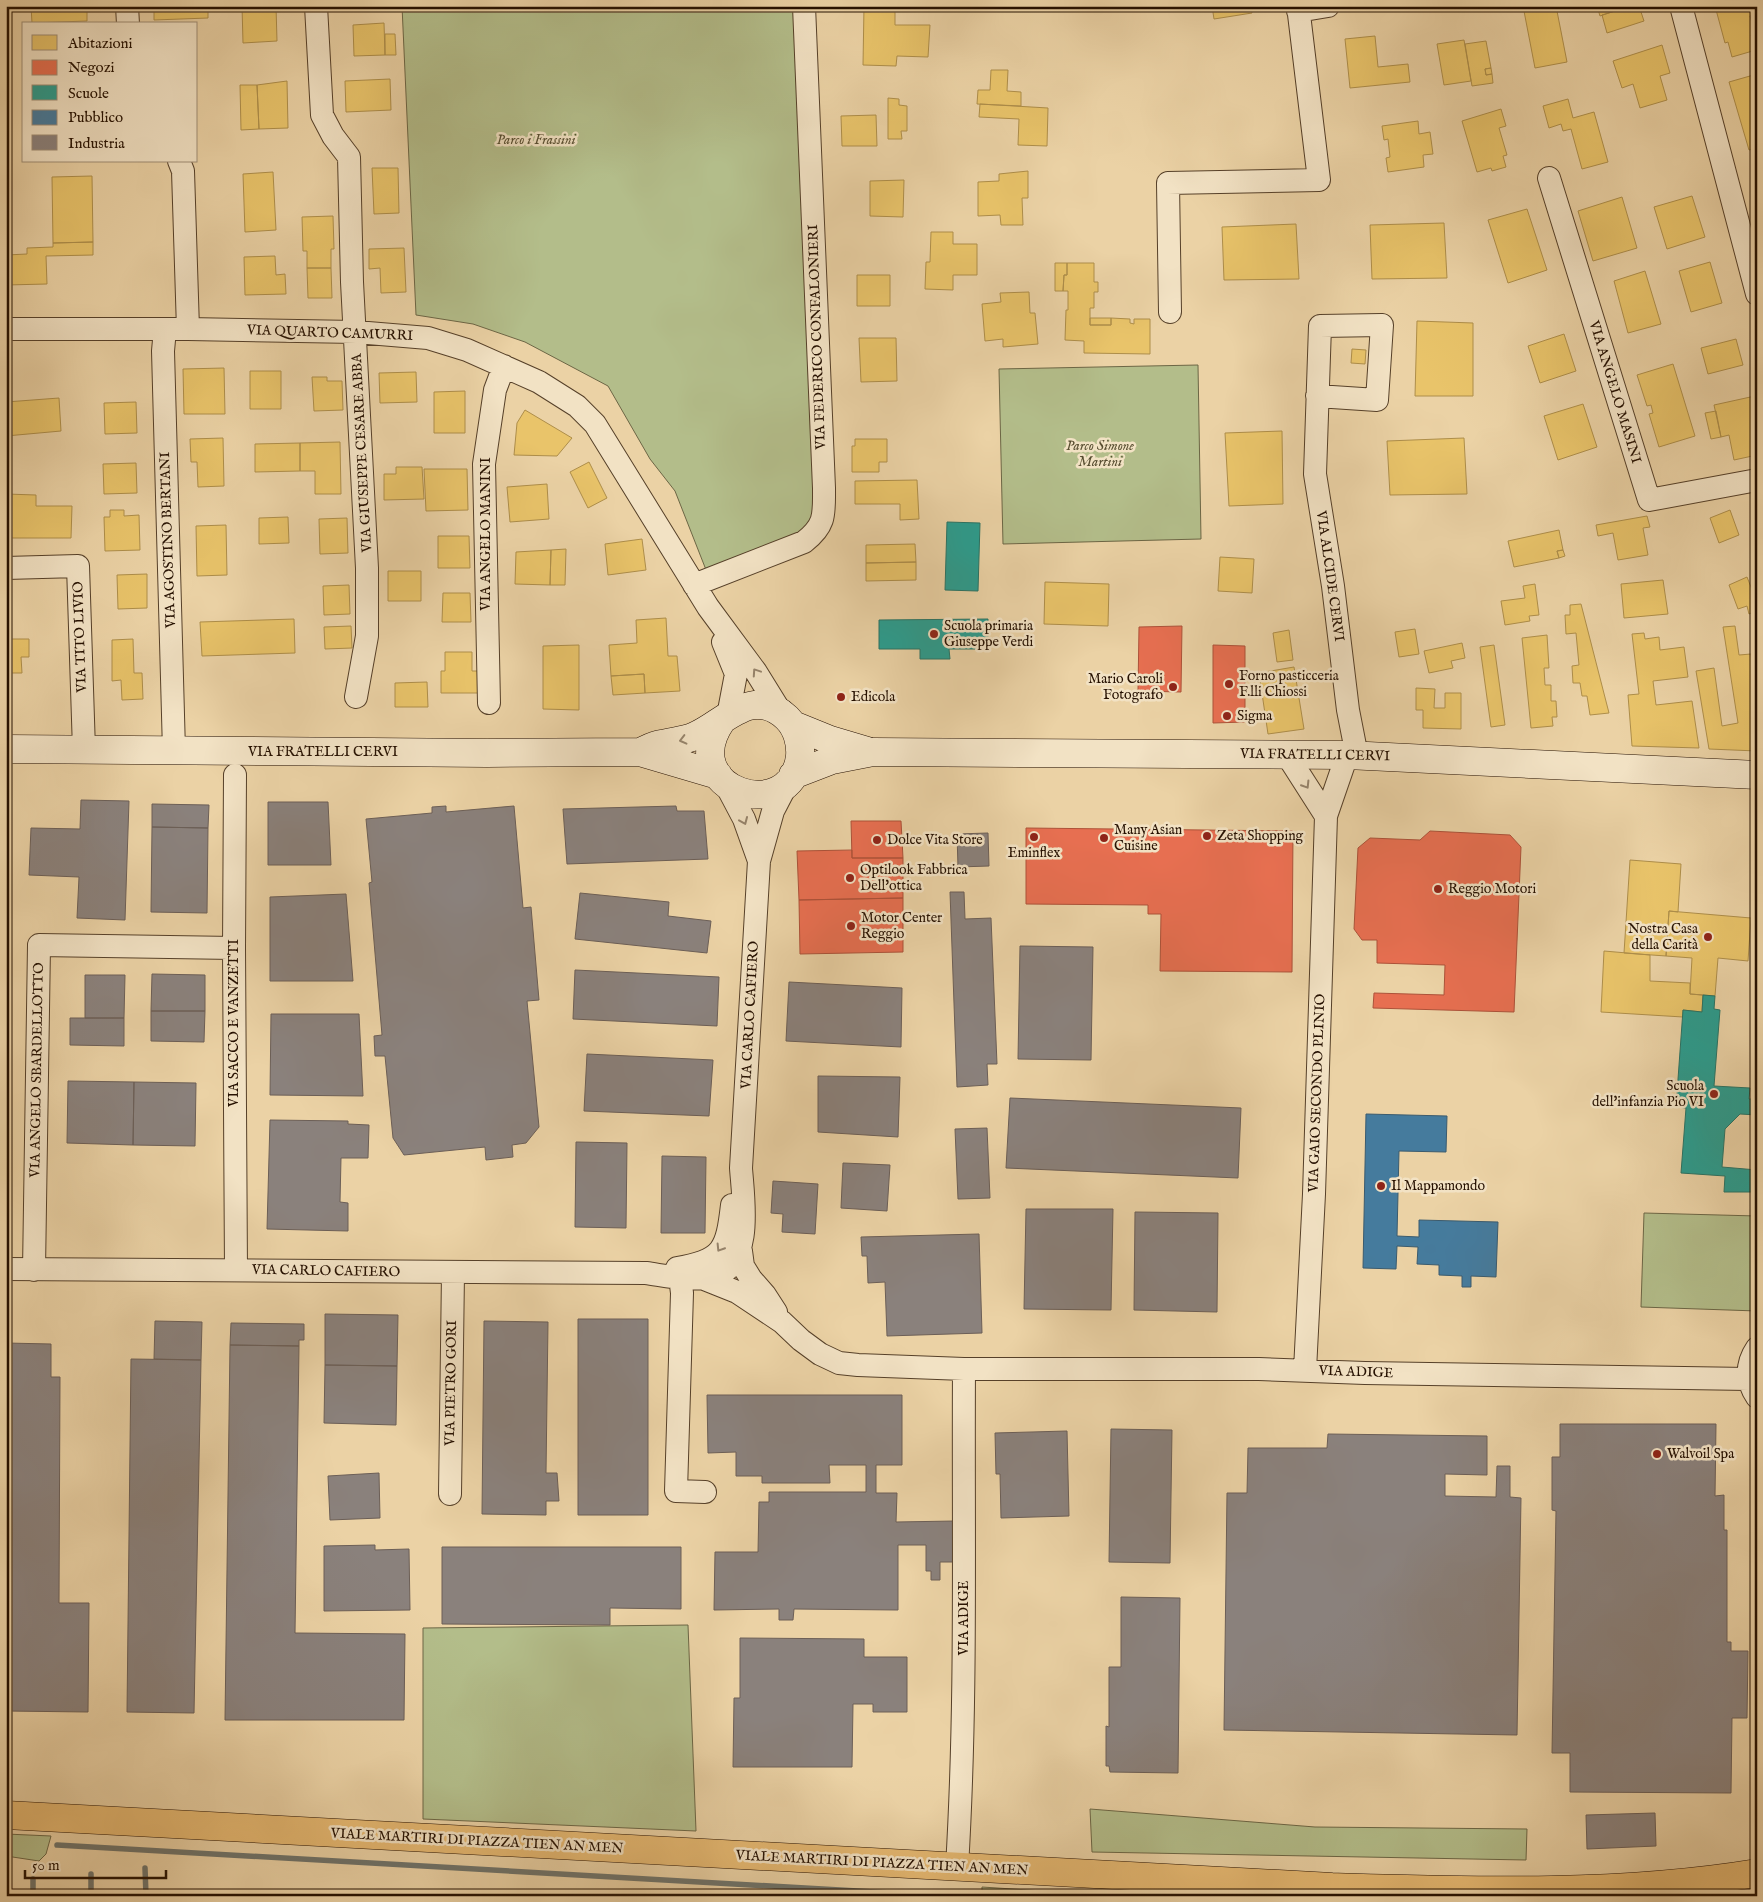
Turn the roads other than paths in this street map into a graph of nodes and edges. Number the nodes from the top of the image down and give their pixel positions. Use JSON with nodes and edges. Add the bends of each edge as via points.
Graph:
{"nodes":[{"id":1,"x":127,"y":6,"type":"edge"},
{"id":2,"x":316,"y":6,"type":"edge"},
{"id":3,"x":804,"y":6,"type":"edge"},
{"id":4,"x":1328,"y":6,"type":"edge"},
{"id":5,"x":1681,"y":6,"type":"edge"},
{"id":6,"x":1298,"y":8,"type":"edge"},
{"id":7,"x":128,"y":22,"type":"edge"},
{"id":8,"x":179,"y":162,"type":"edge"},
{"id":9,"x":1549,"y":178,"type":"dead end"},
{"id":10,"x":1757,"y":294,"type":"edge"},
{"id":11,"x":1170,"y":312,"type":"dead end"},
{"id":12,"x":6,"y":329,"type":"edge"},
{"id":13,"x":165,"y":329,"type":"junction"},
{"id":14,"x":188,"y":329,"type":"junction"},
{"id":15,"x":356,"y":332,"type":"junction"},
{"id":16,"x":504,"y":366,"type":"junction"},
{"id":17,"x":1317,"y":396,"type":"dead end"},
{"id":18,"x":1757,"y":480,"type":"edge"},
{"id":19,"x":6,"y":568,"type":"edge"},
{"id":20,"x":694,"y":585,"type":"junction"},
{"id":21,"x":708,"y":607,"type":"junction"},
{"id":22,"x":356,"y":697,"type":"dead end"},
{"id":23,"x":489,"y":704,"type":"dead end"},
{"id":24,"x":725,"y":718,"type":"junction"},
{"id":25,"x":787,"y":719,"type":"junction"},
{"id":26,"x":6,"y":749,"type":"edge"},
{"id":27,"x":84,"y":750,"type":"junction"},
{"id":28,"x":174,"y":751,"type":"junction"},
{"id":29,"x":640,"y":752,"type":"junction"},
{"id":30,"x":873,"y":752,"type":"junction"},
{"id":31,"x":1287,"y":755,"type":"junction"},
{"id":32,"x":1352,"y":755,"type":"junction"},
{"id":33,"x":235,"y":775,"type":"dead end"},
{"id":34,"x":1757,"y":775,"type":"edge"},
{"id":35,"x":791,"y":778,"type":"junction"},
{"id":36,"x":721,"y":779,"type":"junction"},
{"id":37,"x":1326,"y":816,"type":"junction"},
{"id":38,"x":758,"y":861,"type":"junction"},
{"id":39,"x":234,"y":948,"type":"junction"},
{"id":40,"x":741,"y":1168,"type":"junction"},
{"id":41,"x":740,"y":1251,"type":"junction"},
{"id":42,"x":6,"y":1269,"type":"edge"},
{"id":43,"x":34,"y":1270,"type":"junction"},
{"id":44,"x":236,"y":1270,"type":"junction"},
{"id":45,"x":453,"y":1272,"type":"junction"},
{"id":46,"x":646,"y":1273,"type":"junction"},
{"id":47,"x":691,"y":1278,"type":"junction"},
{"id":48,"x":782,"y":1322,"type":"junction"},
{"id":49,"x":1757,"y":1348,"type":"edge"},
{"id":50,"x":964,"y":1369,"type":"junction"},
{"id":51,"x":1305,"y":1370,"type":"junction"},
{"id":52,"x":1753,"y":1388,"type":"edge"},
{"id":53,"x":705,"y":1492,"type":"dead end"},
{"id":54,"x":450,"y":1494,"type":"dead end"},
{"id":55,"x":6,"y":1815,"type":"edge"},
{"id":56,"x":957,"y":1867,"type":"junction"},
{"id":57,"x":1757,"y":1873,"type":"edge"},
{"id":58,"x":1130,"y":1877,"type":"junction"},
{"id":59,"x":1248,"y":1891,"type":"edge"},
{"id":60,"x":1323,"y":1892,"type":"edge"},
{"id":61,"x":1180,"y":1896,"type":"edge"}],
"edges":[{"from":1,"to":7,"type":"street"},
{"from":2,"to":15,"type":"street","name":"VIA GIUSEPPE CESARE ABBA","via":[[322,115],[349,157]]},
{"from":3,"to":20,"type":"street","name":"VIA FEDERICO CONFALONIERI","via":[[824,511],[818,530],[804,542]]},
{"from":4,"to":6,"type":"street"},
{"from":5,"to":10,"type":"street"},
{"from":6,"to":11,"type":"street","via":[[1319,180],[1168,183]]},
{"from":8,"to":14,"type":"street","via":[[183,171]]},
{"from":9,"to":18,"type":"street","name":"VIA ANGELO MASINI","via":[[1649,500]]},
{"from":12,"to":13,"type":"street","name":"VIA QUARTO CAMURRI"},
{"from":13,"to":14,"type":"street","name":"VIA QUARTO CAMURRI"},
{"from":13,"to":28,"type":"street","name":"VIA AGOSTINO BERTANI"},
{"from":14,"to":15,"type":"street","name":"VIA QUARTO CAMURRI"},
{"from":15,"to":16,"type":"street","name":"VIA QUARTO CAMURRI","via":[[428,338]]},
{"from":15,"to":22,"type":"street","name":"VIA GIUSEPPE CESARE ABBA","via":[[368,568],[367,636]]},
{"from":16,"to":20,"type":"street","name":"VIA QUARTO CAMURRI","via":[[559,394],[586,414],[602,434]]},
{"from":16,"to":23,"type":"street","name":"VIA ANGELO MANINI","via":[[495,390],[484,464]]},
{"from":17,"to":32,"type":"street","name":"VIA ALCIDE CERVI","via":[[1315,474],[1333,586]]},
{"from":19,"to":27,"type":"street","name":"VIA TITO LIVIO","via":[[78,566]]},
{"from":20,"to":21,"type":"street","name":"VIA QUARTO CAMURRI"},
{"from":21,"to":24,"type":"street","name":"VIA QUARTO CAMURRI","via":[[736,674]]},
{"from":25,"to":21,"type":"street","name":"VIA QUARTO CAMURRI","one_way":true},
{"from":24,"to":25,"type":"main road","name":"VIA FRATELLI CERVI","via":[[736,710],[764,706]]},
{"from":24,"to":29,"type":"main road","name":"VIA FRATELLI CERVI","one_way":true,"via":[[686,740]]},
{"from":24,"to":36,"type":"main road","via":[[714,736],[711,753]]},
{"from":25,"to":30,"type":"main road","name":"VIA FRATELLI CERVI","via":[[830,740]]},
{"from":25,"to":35,"type":"main road","via":[[798,737],[800,750],[799,763]]},
{"from":26,"to":27,"type":"main road","name":"VIA FRATELLI CERVI"},
{"from":27,"to":28,"type":"main road","name":"VIA FRATELLI CERVI"},
{"from":28,"to":29,"type":"main road","name":"VIA FRATELLI CERVI"},
{"from":29,"to":36,"type":"main road","name":"VIA FRATELLI CERVI"},
{"from":30,"to":31,"type":"main road","name":"VIA FRATELLI CERVI"},
{"from":30,"to":35,"type":"main road","name":"VIA FRATELLI CERVI","via":[[832,760]]},
{"from":31,"to":32,"type":"main road","name":"VIA FRATELLI CERVI"},
{"from":31,"to":37,"type":"street","one_way":true},
{"from":32,"to":34,"type":"main road","name":"VIA FRATELLI CERVI"},
{"from":32,"to":37,"type":"street","name":"VIA GAIO SECONDO PLINIO"},
{"from":33,"to":39,"type":"street","name":"VIA SACCO E VANZETTI"},
{"from":35,"to":36,"type":"main road","name":"VIA FRATELLI CERVI","via":[[777,790],[764,795],[736,791]]},
{"from":35,"to":38,"type":"street","name":"VIA CARLO CAFIERO","via":[[773,811]]},
{"from":36,"to":38,"type":"street","name":"VIA CARLO CAFIERO","one_way":true,"via":[[744,819]]},
{"from":37,"to":51,"type":"street","name":"VIA GAIO SECONDO PLINIO"},
{"from":38,"to":40,"type":"street","name":"VIA CARLO CAFIERO"},
{"from":39,"to":43,"type":"street","name":"VIA ANGELO SBARDELLOTTO","via":[[39,945]]},
{"from":39,"to":44,"type":"street","name":"VIA SACCO E VANZETTI"},
{"from":40,"to":41,"type":"street","name":"VIA CARLO CAFIERO","via":[[744,1205]]},
{"from":40,"to":46,"type":"street","name":"VIA CARLO CAFIERO","one_way":true,"via":[[724,1243],[714,1257],[704,1263]]},
{"from":41,"to":47,"type":"street","name":"VIA CARLO CAFIERO","via":[[725,1271]]},
{"from":41,"to":48,"type":"street","name":"VIA ADIGE","via":[[742,1266]]},
{"from":42,"to":43,"type":"street","name":"VIA CARLO CAFIERO"},
{"from":43,"to":44,"type":"street","name":"VIA CARLO CAFIERO"},
{"from":44,"to":45,"type":"street","name":"VIA CARLO CAFIERO"},
{"from":45,"to":46,"type":"street","name":"VIA CARLO CAFIERO"},
{"from":45,"to":54,"type":"street","name":"VIA PIETRO GORI"},
{"from":46,"to":47,"type":"street","name":"VIA CARLO CAFIERO"},
{"from":47,"to":48,"type":"street","name":"VIA ADIGE","via":[[737,1292]]},
{"from":47,"to":53,"type":"street","via":[[682,1292],[676,1491]]},
{"from":48,"to":50,"type":"street","name":"VIA ADIGE","via":[[820,1354],[839,1363]]},
{"from":49,"to":52,"type":"street","name":"VIA ADIGE","via":[[1748,1367]]},
{"from":50,"to":51,"type":"street","name":"VIA ADIGE"},
{"from":50,"to":56,"type":"street","name":"VIA ADIGE","via":[[964,1688]]},
{"from":51,"to":52,"type":"street","name":"VIA ADIGE"},
{"from":55,"to":56,"type":"main road","name":"VIALE MARTIRI DI PIAZZA TIEN AN MEN"},
{"from":56,"to":58,"type":"main road","name":"VIALE MARTIRI DI PIAZZA TIEN AN MEN"},
{"from":57,"to":60,"type":"main road","name":"VIALE MARTIRI DI PIAZZA TIEN AN MEN","via":[[1714,1880],[1593,1888]]},
{"from":58,"to":59,"type":"main road","name":"VIALE MARTIRI DI PIAZZA TIEN AN MEN"},
{"from":58,"to":61,"type":"street"},
{"from":59,"to":60,"type":"main road","name":"VIALE MARTIRI DI PIAZZA TIEN AN MEN"}]}
